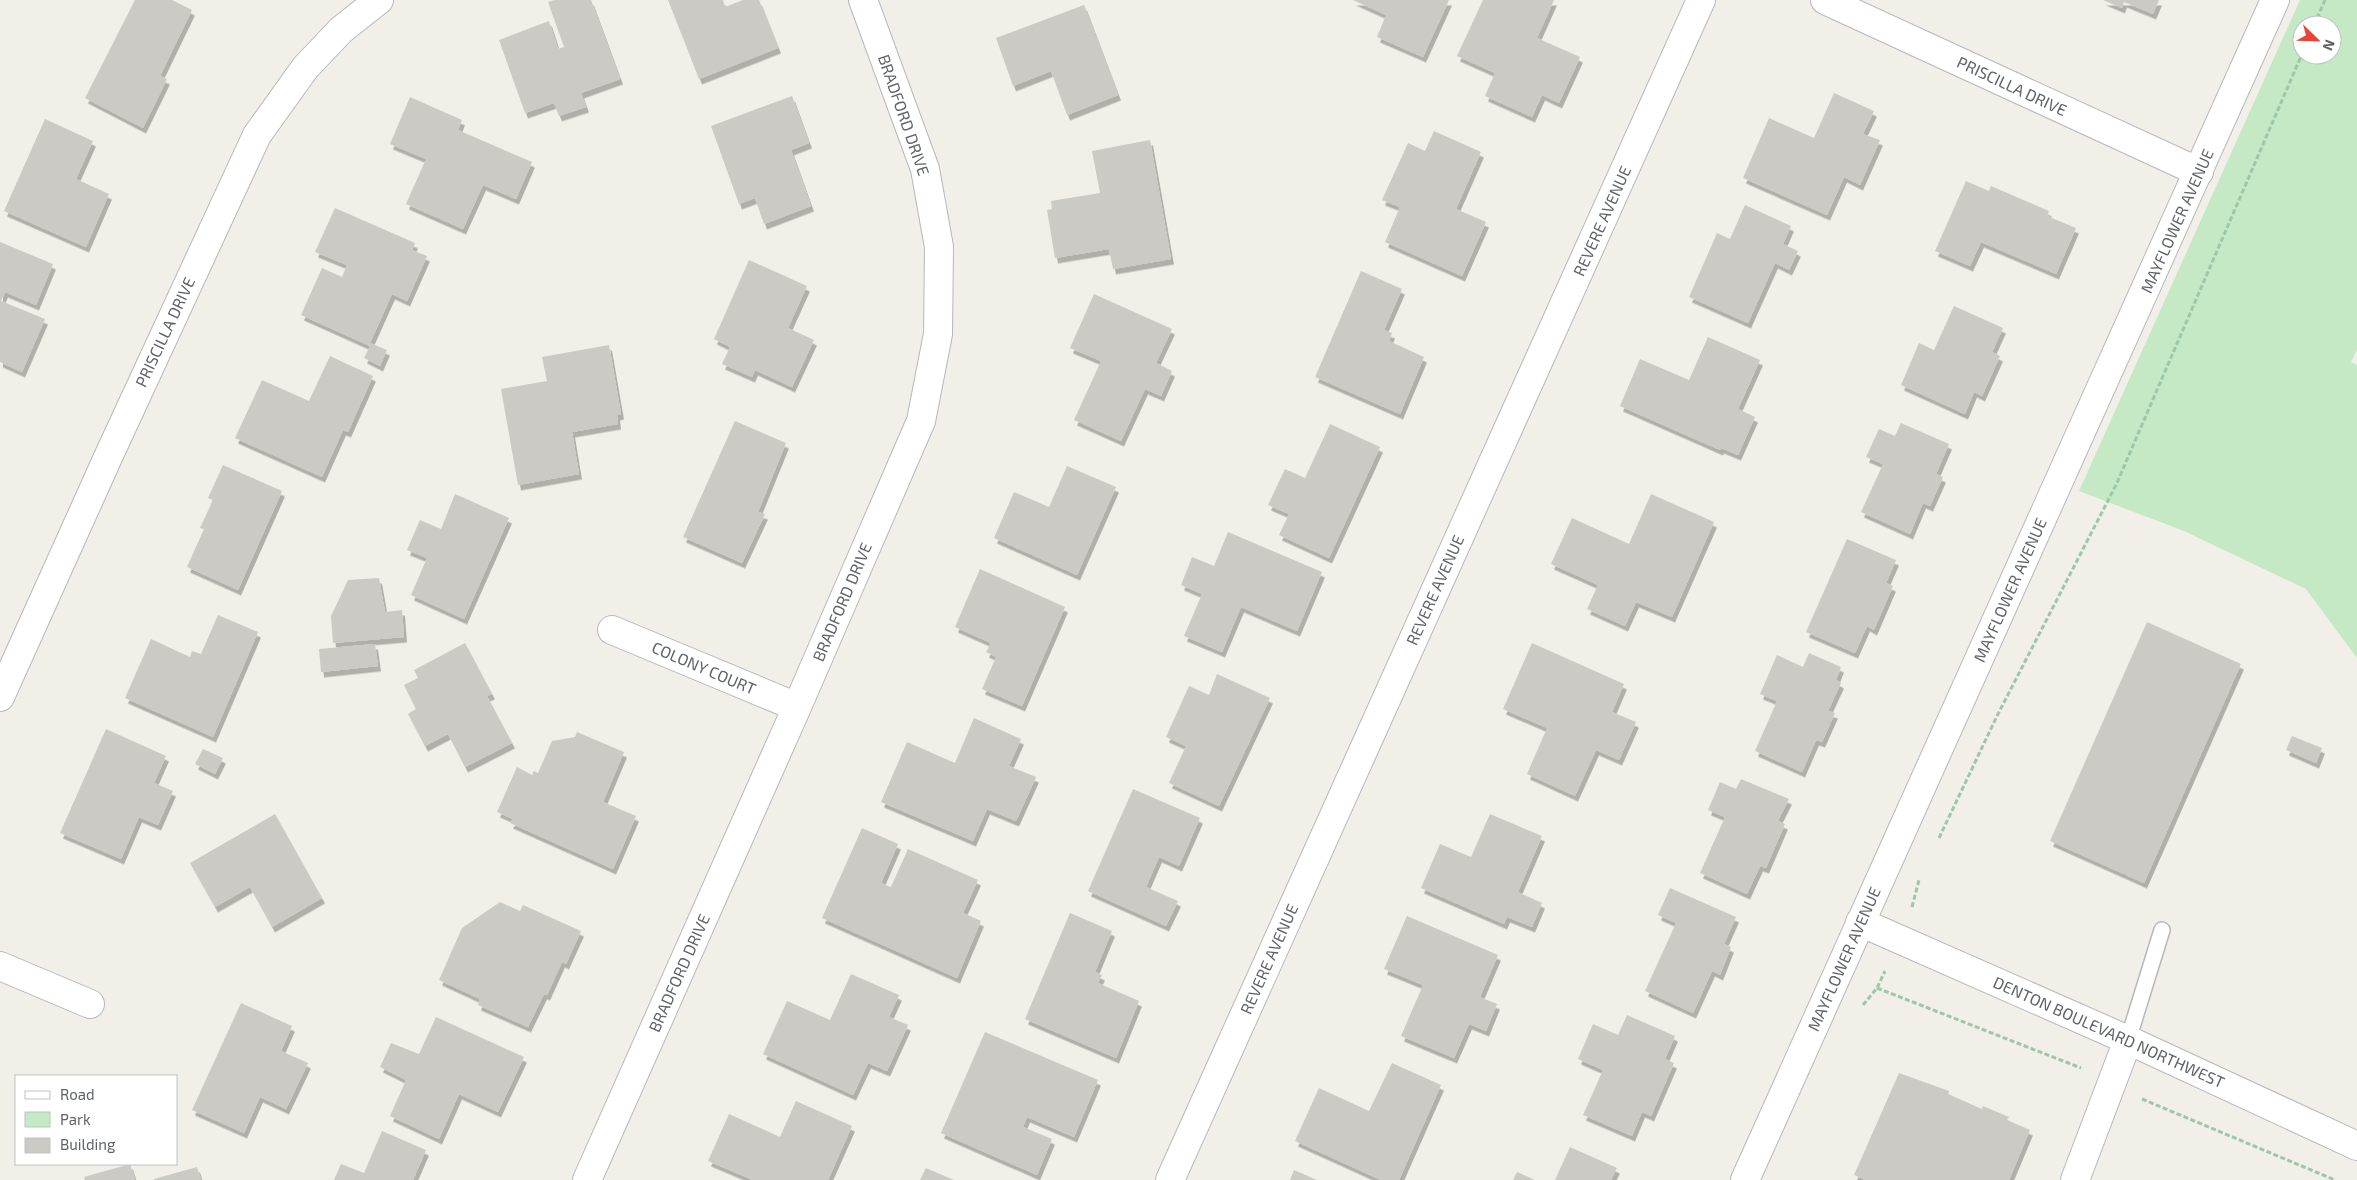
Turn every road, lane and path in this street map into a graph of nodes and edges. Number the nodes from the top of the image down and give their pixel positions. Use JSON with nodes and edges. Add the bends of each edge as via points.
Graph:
{"nodes":[{"id":1,"x":379,"y":0,"type":"edge"},
{"id":2,"x":863,"y":0,"type":"edge"},
{"id":3,"x":1701,"y":0,"type":"edge"},
{"id":4,"x":1825,"y":0,"type":"edge"},
{"id":5,"x":2275,"y":0,"type":"edge"},
{"id":6,"x":2325,"y":0,"type":"edge"},
{"id":7,"x":2318,"y":15,"type":"edge"},
{"id":8,"x":2297,"y":65,"type":"edge"},
{"id":9,"x":2199,"y":172,"type":"junction"},
{"id":10,"x":612,"y":630,"type":"dead end"},
{"id":11,"x":0,"y":697,"type":"edge"},
{"id":12,"x":797,"y":707,"type":"junction"},
{"id":13,"x":1936,"y":843,"type":"dead end"},
{"id":14,"x":1920,"y":878,"type":"dead end"},
{"id":15,"x":1860,"y":922,"type":"junction"},
{"id":16,"x":2162,"y":930,"type":"dead end"},
{"id":17,"x":1900,"y":938,"type":"junction"},
{"id":18,"x":0,"y":966,"type":"edge"},
{"id":19,"x":90,"y":1004,"type":"dead end"},
{"id":20,"x":1860,"y":1008,"type":"dead end"},
{"id":21,"x":2128,"y":1040,"type":"junction"},
{"id":22,"x":2357,"y":1146,"type":"edge"},
{"id":23,"x":587,"y":1180,"type":"edge"},
{"id":24,"x":1170,"y":1180,"type":"edge"},
{"id":25,"x":1745,"y":1180,"type":"edge"},
{"id":26,"x":2075,"y":1180,"type":"edge"}],
"edges":[{"from":1,"to":11,"type":"street","name":"PRISCILLA DRIVE","via":[[341,30],[305,68],[257,135]]},
{"from":2,"to":12,"type":"street","name":"BRADFORD DRIVE","via":[[925,170],[939,247],[938,334],[920,421]]},
{"from":3,"to":24,"type":"street","name":"REVERE AVENUE"},
{"from":4,"to":9,"type":"street","name":"PRISCILLA DRIVE"},
{"from":5,"to":9,"type":"street","name":"MAYFLOWER AVENUE"},
{"from":6,"to":7,"type":"path"},
{"from":8,"to":13,"type":"path","via":[[2116,485],[1998,714]]},
{"from":9,"to":15,"type":"street","name":"MAYFLOWER AVENUE"},
{"from":10,"to":12,"type":"street","name":"COLONY COURT"},
{"from":12,"to":23,"type":"street","name":"BRADFORD DRIVE"},
{"from":14,"to":17,"type":"path"},
{"from":15,"to":17,"type":"street","name":"DENTON BOULEVARD NORTHWEST"},
{"from":15,"to":25,"type":"street","name":"MAYFLOWER AVENUE"},
{"from":16,"to":21,"type":"lane"},
{"from":17,"to":20,"type":"path","via":[[1877,988]]},
{"from":17,"to":21,"type":"street","name":"DENTON BOULEVARD NORTHWEST"},
{"from":18,"to":19,"type":"street"},
{"from":21,"to":22,"type":"street","name":"DENTON BOULEVARD NORTHWEST"},
{"from":21,"to":26,"type":"street"}]}
